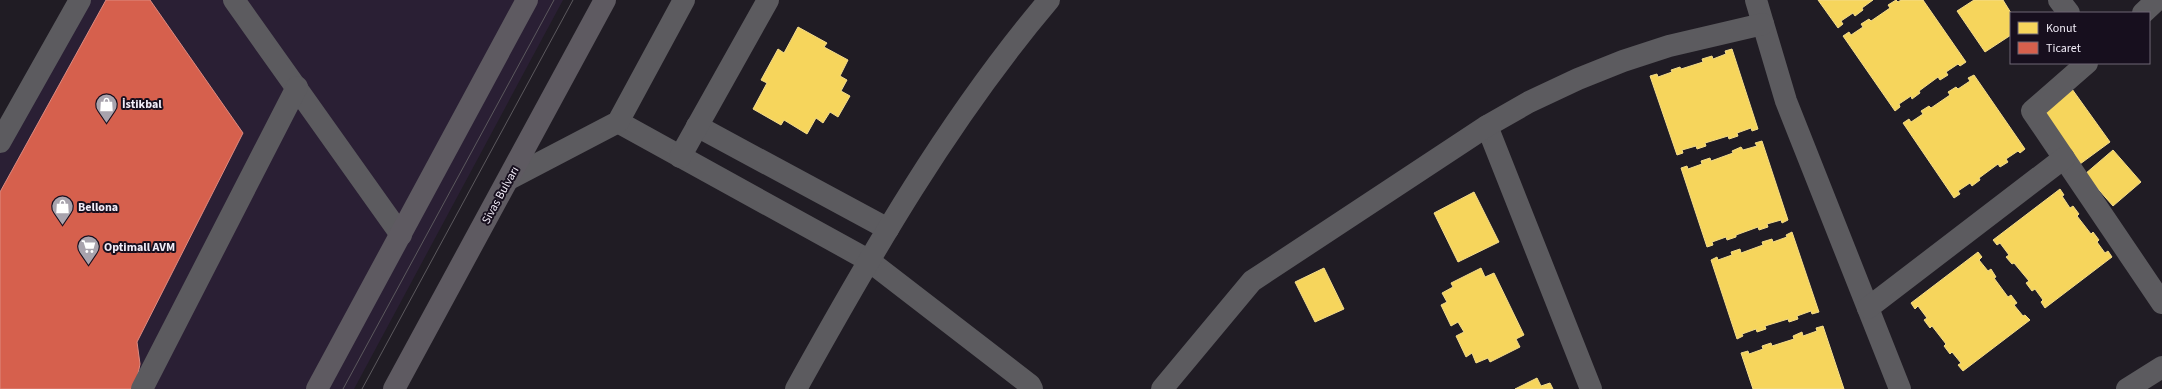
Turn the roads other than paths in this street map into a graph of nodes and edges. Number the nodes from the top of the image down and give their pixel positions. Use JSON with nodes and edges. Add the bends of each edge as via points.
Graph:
{"nodes":[{"id":1,"x":80,"y":0,"type":"edge"},
{"id":2,"x":234,"y":0,"type":"edge"},
{"id":3,"x":527,"y":0,"type":"edge"},
{"id":4,"x":606,"y":0,"type":"edge"},
{"id":5,"x":684,"y":0,"type":"edge"},
{"id":6,"x":768,"y":0,"type":"edge"},
{"id":7,"x":1049,"y":0,"type":"edge"},
{"id":8,"x":1756,"y":0,"type":"edge"},
{"id":9,"x":2059,"y":0,"type":"edge"},
{"id":10,"x":2157,"y":0,"type":"edge"},
{"id":11,"x":2068,"y":12,"type":"edge"},
{"id":12,"x":2144,"y":12,"type":"edge"},
{"id":13,"x":1763,"y":24,"type":"junction"},
{"id":14,"x":2086,"y":64,"type":"edge"},
{"id":15,"x":297,"y":87,"type":"junction"},
{"id":16,"x":618,"y":122,"type":"junction"},
{"id":17,"x":697,"y":126,"type":"junction"},
{"id":18,"x":1487,"y":126,"type":"junction"},
{"id":19,"x":0,"y":142,"type":"edge"},
{"id":20,"x":680,"y":157,"type":"junction"},
{"id":21,"x":2064,"y":158,"type":"junction"},
{"id":22,"x":509,"y":179,"type":"junction"},
{"id":23,"x":888,"y":229,"type":"junction"},
{"id":24,"x":401,"y":235,"type":"junction"},
{"id":25,"x":868,"y":260,"type":"junction"},
{"id":26,"x":2162,"y":303,"type":"edge"},
{"id":27,"x":1868,"y":308,"type":"junction"},
{"id":28,"x":2162,"y":367,"type":"edge"},
{"id":29,"x":142,"y":389,"type":"edge"},
{"id":30,"x":317,"y":389,"type":"edge"},
{"id":31,"x":394,"y":389,"type":"edge"},
{"id":32,"x":796,"y":389,"type":"edge"},
{"id":33,"x":1032,"y":389,"type":"edge"},
{"id":34,"x":1162,"y":389,"type":"edge"},
{"id":35,"x":1592,"y":389,"type":"edge"},
{"id":36,"x":1900,"y":389,"type":"edge"},
{"id":37,"x":2127,"y":389,"type":"edge"}],
"edges":[{"from":1,"to":19,"type":"street"},
{"from":2,"to":15,"type":"street"},
{"from":3,"to":24,"type":"highway"},
{"from":4,"to":22,"type":"highway","name":"Sivas Bulvarı"},
{"from":5,"to":16,"type":"street"},
{"from":6,"to":17,"type":"street"},
{"from":7,"to":23,"type":"street","via":[[975,97]]},
{"from":8,"to":13,"type":"street"},
{"from":9,"to":11,"type":"street"},
{"from":10,"to":12,"type":"street"},
{"from":13,"to":18,"type":"street","via":[[1669,46],[1623,61],[1571,82]]},
{"from":13,"to":27,"type":"street","via":[[1786,101]]},
{"from":14,"to":21,"type":"street","via":[[2032,111]]},
{"from":15,"to":24,"type":"street"},
{"from":15,"to":29,"type":"street"},
{"from":16,"to":20,"type":"street"},
{"from":16,"to":22,"type":"street"},
{"from":17,"to":20,"type":"street"},
{"from":17,"to":23,"type":"street"},
{"from":18,"to":34,"type":"street","via":[[1252,281]]},
{"from":18,"to":35,"type":"street"},
{"from":20,"to":25,"type":"street"},
{"from":21,"to":26,"type":"street"},
{"from":21,"to":27,"type":"street"},
{"from":22,"to":31,"type":"highway","name":"Sivas Bulvarı"},
{"from":23,"to":25,"type":"street"},
{"from":24,"to":30,"type":"highway"},
{"from":25,"to":32,"type":"street"},
{"from":25,"to":33,"type":"street"},
{"from":27,"to":36,"type":"street"},
{"from":28,"to":37,"type":"street"}]}
